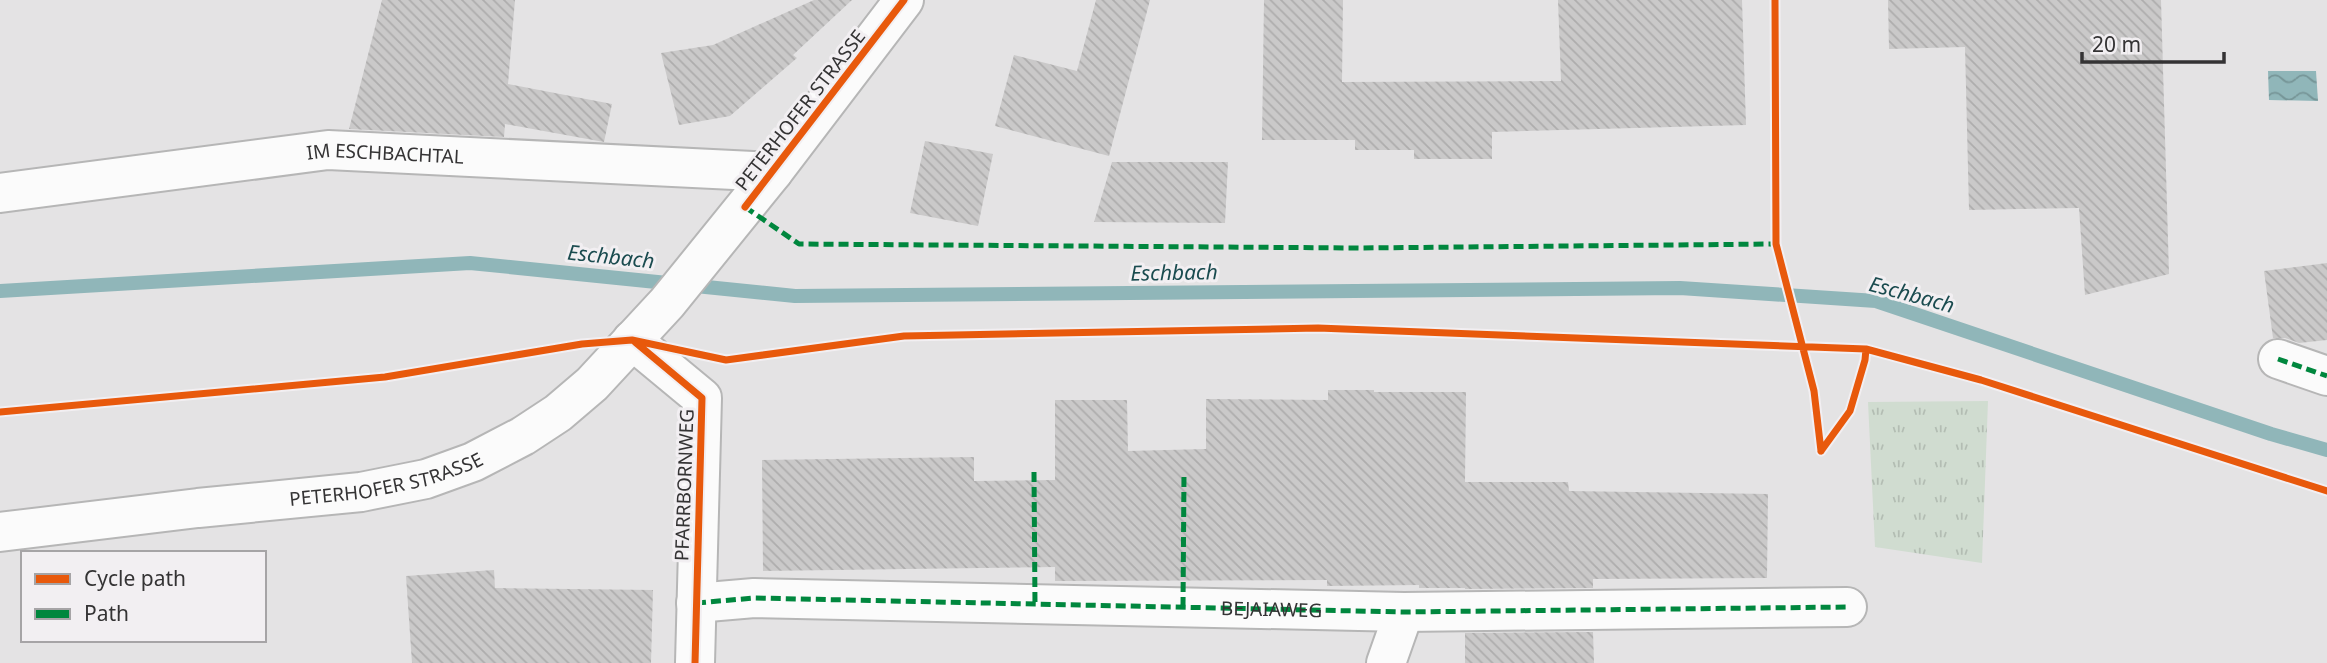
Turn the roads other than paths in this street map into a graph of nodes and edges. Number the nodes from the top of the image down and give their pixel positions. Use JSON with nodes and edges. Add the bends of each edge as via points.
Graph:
{"nodes":[{"id":1,"x":904,"y":0,"type":"edge"},
{"id":2,"x":773,"y":172,"type":"junction"},
{"id":3,"x":0,"y":193,"type":"edge"},
{"id":4,"x":632,"y":340,"type":"junction"},
{"id":5,"x":2278,"y":359,"type":"dead end"},
{"id":6,"x":2327,"y":376,"type":"edge"},
{"id":7,"x":0,"y":532,"type":"edge"},
{"id":8,"x":696,"y":603,"type":"junction"},
{"id":9,"x":1847,"y":607,"type":"dead end"},
{"id":10,"x":1404,"y":612,"type":"junction"},
{"id":11,"x":695,"y":663,"type":"edge"},
{"id":12,"x":1386,"y":663,"type":"edge"}],
"edges":[{"from":1,"to":2,"type":"street","name":"PETERHOFER STRASSE"},
{"from":2,"to":3,"type":"street","name":"IM ESCHBACHTAL","via":[[328,150]]},
{"from":2,"to":4,"type":"street","name":"PETERHOFER STRASSE"},
{"from":4,"to":7,"type":"street","name":"PETERHOFER STRASSE","via":[[558,414],[473,462],[426,479],[361,492]]},
{"from":4,"to":8,"type":"street","name":"PFARRBORNWEG","via":[[702,398]]},
{"from":5,"to":6,"type":"street"},
{"from":8,"to":10,"type":"street","name":"BEJAIAWEG","via":[[767,599]]},
{"from":8,"to":11,"type":"street","name":"PFARRBORNWEG"},
{"from":9,"to":10,"type":"street","name":"BEJAIAWEG"},
{"from":10,"to":12,"type":"street"}]}
